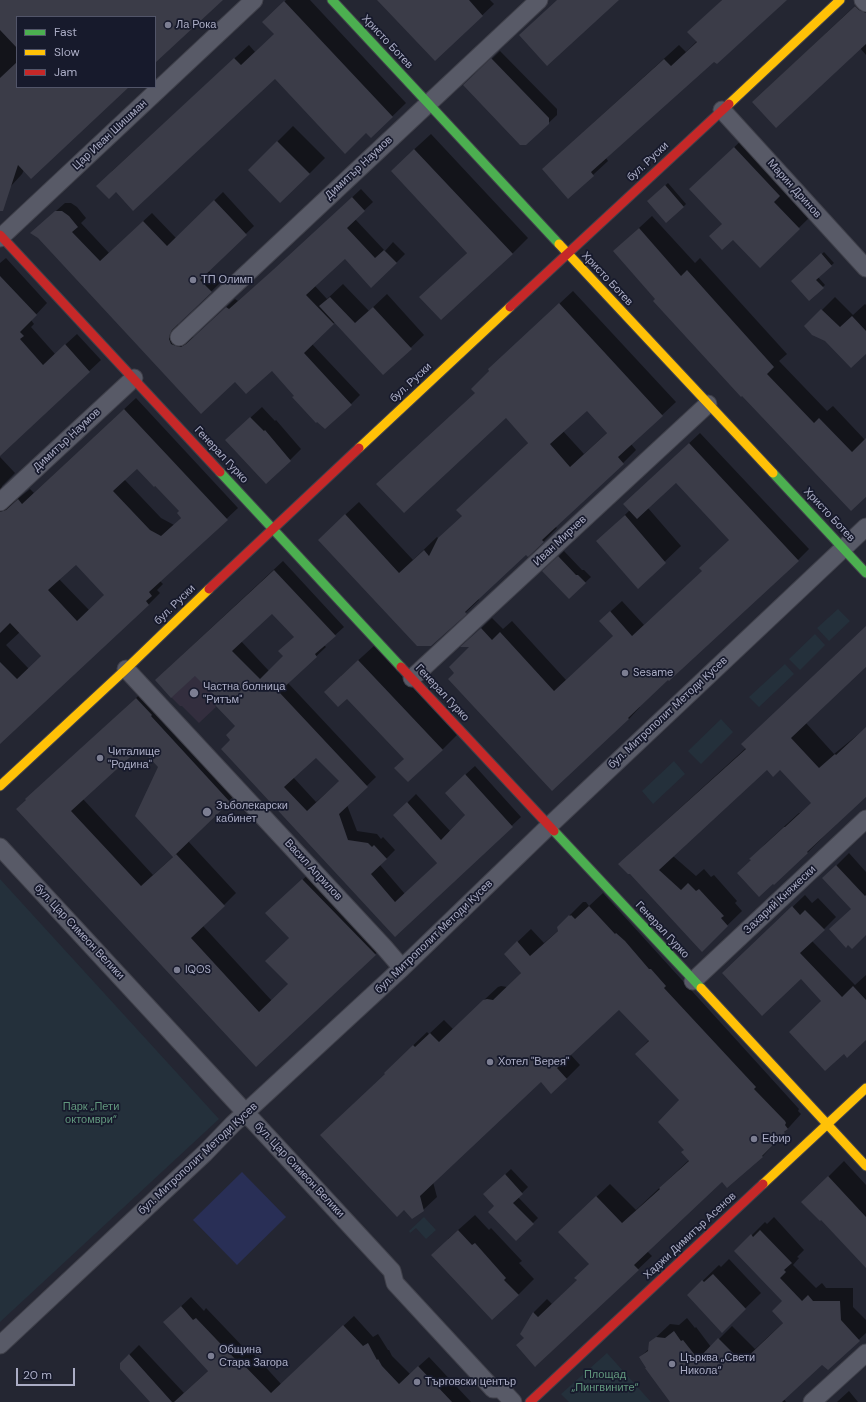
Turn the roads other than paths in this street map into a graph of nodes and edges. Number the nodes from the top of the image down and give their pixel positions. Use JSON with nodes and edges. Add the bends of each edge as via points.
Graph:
{"nodes":[{"id":1,"x":254,"y":0,"type":"edge"},
{"id":2,"x":332,"y":0,"type":"edge"},
{"id":3,"x":539,"y":0,"type":"edge"},
{"id":4,"x":840,"y":0,"type":"edge"},
{"id":5,"x":863,"y":0,"type":"edge"},
{"id":6,"x":866,"y":4,"type":"edge"},
{"id":7,"x":428,"y":104,"type":"junction"},
{"id":8,"x":722,"y":110,"type":"junction"},
{"id":9,"x":0,"y":237,"type":"edge"},
{"id":10,"x":568,"y":254,"type":"junction"},
{"id":11,"x":866,"y":268,"type":"edge"},
{"id":12,"x":179,"y":337,"type":"dead end"},
{"id":13,"x":134,"y":378,"type":"junction"},
{"id":14,"x":708,"y":404,"type":"junction"},
{"id":15,"x":0,"y":502,"type":"edge"},
{"id":16,"x":866,"y":527,"type":"edge"},
{"id":17,"x":273,"y":528,"type":"junction"},
{"id":18,"x":843,"y":548,"type":"junction"},
{"id":19,"x":866,"y":573,"type":"edge"},
{"id":20,"x":126,"y":669,"type":"junction"},
{"id":21,"x":412,"y":678,"type":"junction"},
{"id":22,"x":0,"y":786,"type":"edge"},
{"id":23,"x":866,"y":819,"type":"edge"},
{"id":24,"x":549,"y":826,"type":"junction"},
{"id":25,"x":0,"y":847,"type":"edge"},
{"id":26,"x":402,"y":968,"type":"junction"},
{"id":27,"x":693,"y":981,"type":"junction"},
{"id":28,"x":866,"y":1088,"type":"edge"},
{"id":29,"x":246,"y":1113,"type":"junction"},
{"id":30,"x":827,"y":1125,"type":"junction"},
{"id":31,"x":866,"y":1166,"type":"edge"},
{"id":32,"x":0,"y":1345,"type":"edge"},
{"id":33,"x":866,"y":1353,"type":"edge"},
{"id":34,"x":534,"y":1401,"type":"edge"},
{"id":35,"x":513,"y":1402,"type":"edge"},
{"id":36,"x":812,"y":1402,"type":"edge"}],
"edges":[{"from":1,"to":9,"type":"street","name":"Цар Иван Шишман"},
{"from":2,"to":7,"type":"street","name":"Христо Ботев"},
{"from":3,"to":7,"type":"street","name":"Димитър Наумов"},
{"from":4,"to":8,"type":"street","name":"бул. Руски"},
{"from":5,"to":6,"type":"street"},
{"from":7,"to":10,"type":"street","name":"Христо Ботев"},
{"from":7,"to":12,"type":"street","name":"Димитър Наумов"},
{"from":8,"to":10,"type":"street","name":"бул. Руски"},
{"from":8,"to":11,"type":"street","name":"Марин Дринов"},
{"from":9,"to":13,"type":"street","name":"Генерал Гурко"},
{"from":10,"to":14,"type":"street","name":"Христо Ботев"},
{"from":10,"to":17,"type":"street","name":"бул. Руски"},
{"from":13,"to":15,"type":"street","name":"Димитър Наумов"},
{"from":13,"to":17,"type":"street","name":"Генерал Гурко"},
{"from":14,"to":18,"type":"street","name":"Христо Ботев"},
{"from":14,"to":21,"type":"street","name":"Иван Мирчев"},
{"from":16,"to":18,"type":"street","name":"бул. Митрополит Методи Кусев"},
{"from":17,"to":20,"type":"street","name":"бул. Руски"},
{"from":17,"to":21,"type":"street","name":"Генерал Гурко"},
{"from":18,"to":19,"type":"street","name":"Христо Ботев"},
{"from":18,"to":24,"type":"street","name":"бул. Митрополит Методи Кусев"},
{"from":20,"to":22,"type":"street","name":"бул. Руски"},
{"from":20,"to":26,"type":"street","name":"Васил Априлов"},
{"from":21,"to":24,"type":"street","name":"Генерал Гурко"},
{"from":23,"to":27,"type":"street","name":"Захарий Княжески"},
{"from":24,"to":26,"type":"street","name":"бул. Митрополит Методи Кусев"},
{"from":24,"to":27,"type":"street","name":"Генерал Гурко"},
{"from":25,"to":29,"type":"street","name":"бул. Цар Симеон Велики"},
{"from":26,"to":29,"type":"street","name":"бул. Митрополит Методи Кусев"},
{"from":27,"to":30,"type":"street","name":"Генерал Гурко"},
{"from":28,"to":30,"type":"street","name":"Хаджи Димитър Асенов"},
{"from":29,"to":32,"type":"street","name":"бул. Митрополит Методи Кусев"},
{"from":29,"to":35,"type":"street","name":"бул. Цар Симеон Велики","via":[[392,1271],[395,1283],[492,1389],[501,1389]]},
{"from":30,"to":31,"type":"street","name":"Генерал Гурко"},
{"from":30,"to":34,"type":"street","name":"Хаджи Димитър Асенов"},
{"from":33,"to":36,"type":"street"}]}
